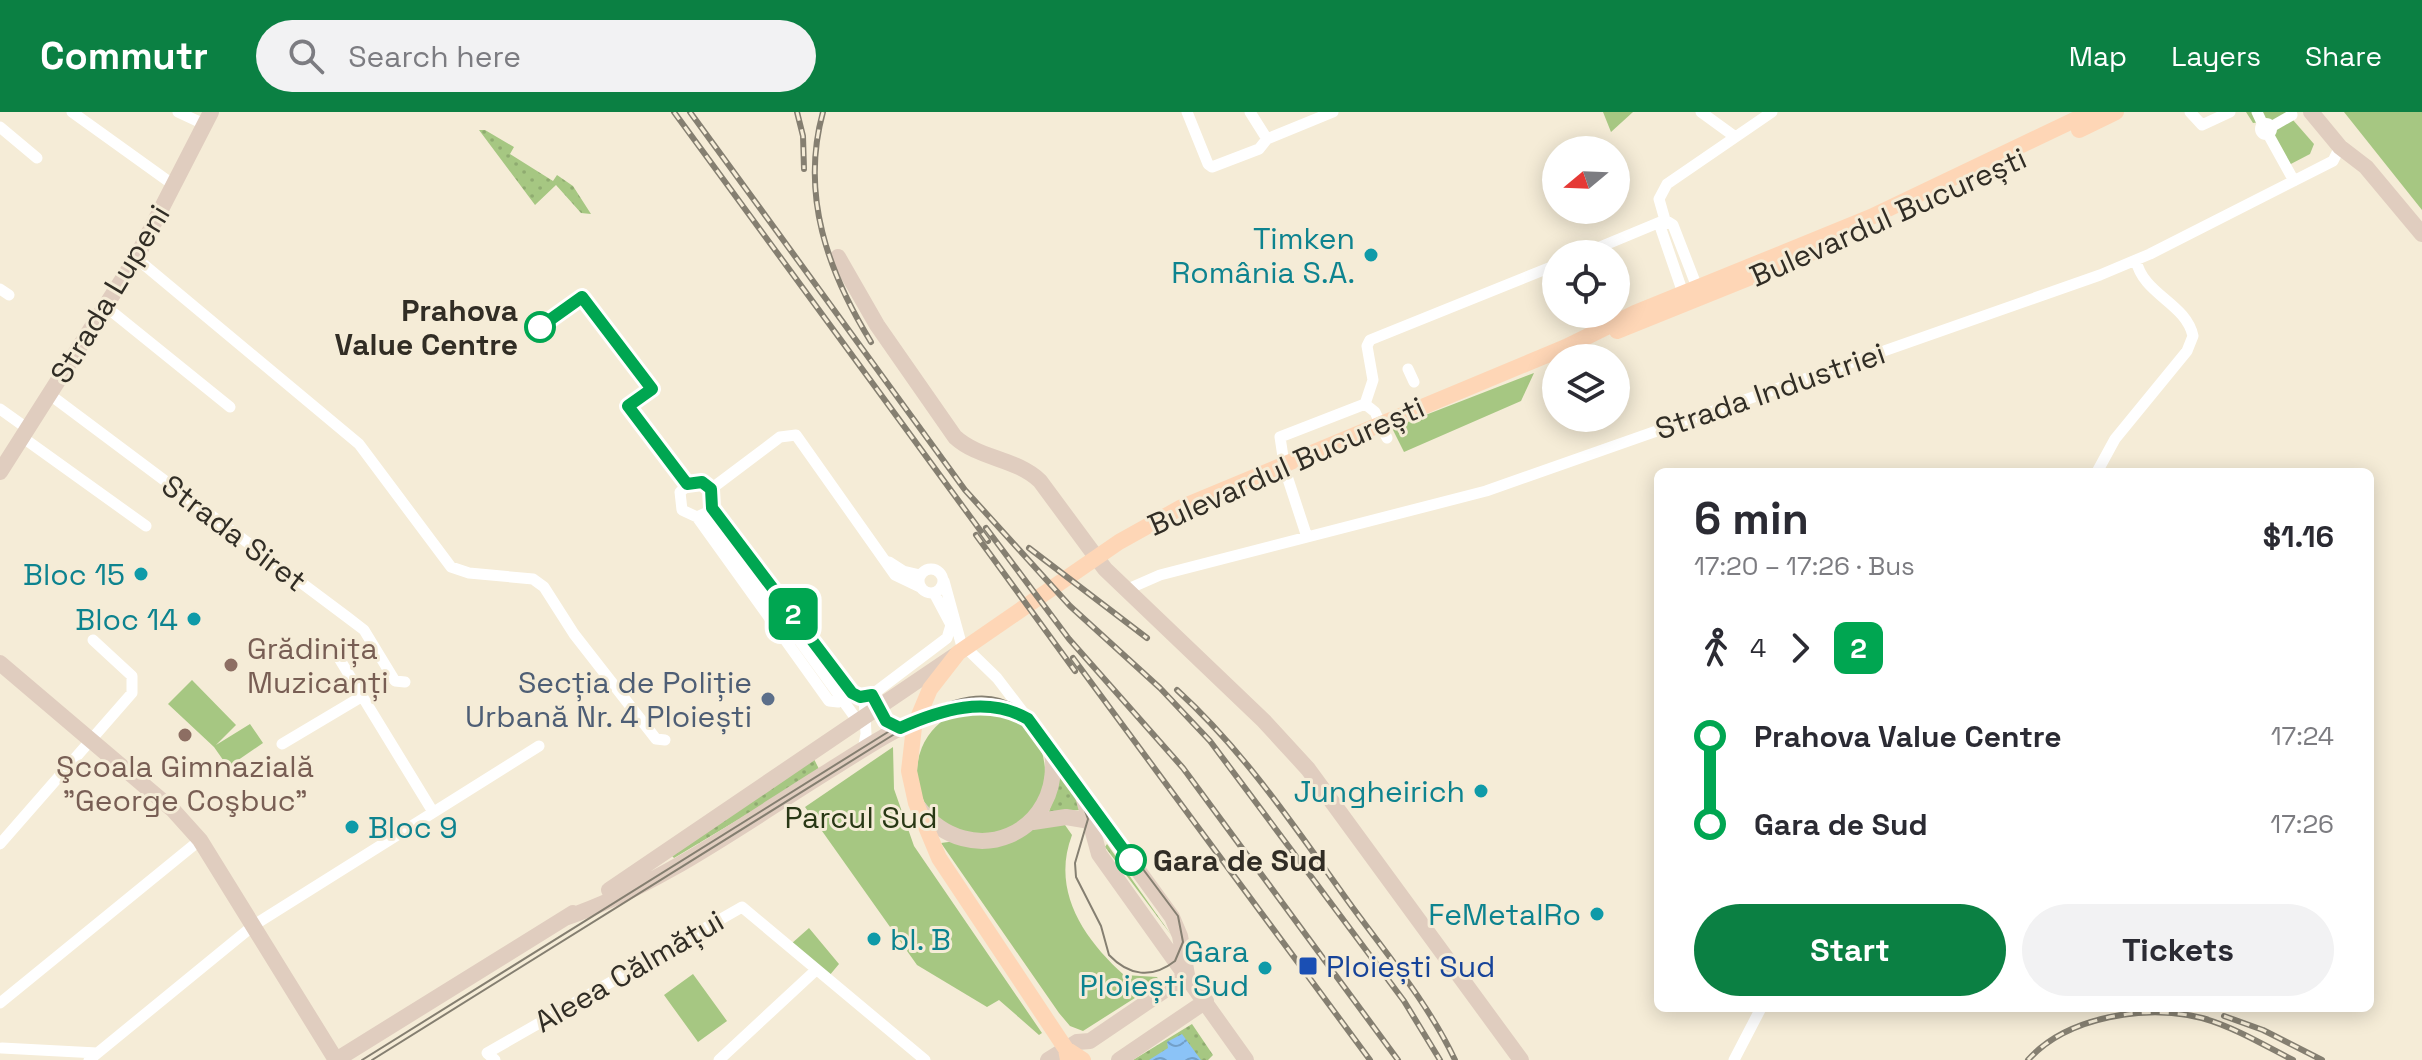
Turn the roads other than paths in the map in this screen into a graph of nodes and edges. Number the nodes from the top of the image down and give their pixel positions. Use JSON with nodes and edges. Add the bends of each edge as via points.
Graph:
{"nodes":[{"id":1,"x":72,"y":112,"type":"edge"},
{"id":2,"x":178,"y":112,"type":"edge"},
{"id":3,"x":1187,"y":112,"type":"edge"},
{"id":4,"x":1250,"y":112,"type":"edge"},
{"id":5,"x":1333,"y":112,"type":"edge"},
{"id":6,"x":1701,"y":112,"type":"edge"},
{"id":7,"x":1772,"y":112,"type":"edge"},
{"id":8,"x":2091,"y":112,"type":"edge"},
{"id":9,"x":2116,"y":112,"type":"edge"},
{"id":10,"x":2190,"y":112,"type":"edge"},
{"id":11,"x":2230,"y":112,"type":"edge"},
{"id":12,"x":2257,"y":112,"type":"edge"},
{"id":13,"x":2311,"y":112,"type":"edge"},
{"id":14,"x":2292,"y":115,"type":"dead end"},
{"id":15,"x":209,"y":119,"type":"edge"},
{"id":16,"x":0,"y":127,"type":"edge"},
{"id":17,"x":2267,"y":128,"type":"junction"},
{"id":18,"x":1734,"y":136,"type":"junction"},
{"id":19,"x":1267,"y":139,"type":"junction"},
{"id":20,"x":2340,"y":147,"type":"junction"},
{"id":21,"x":37,"y":158,"type":"dead end"},
{"id":22,"x":2294,"y":181,"type":"junction"},
{"id":23,"x":175,"y":186,"type":"junction"},
{"id":24,"x":1665,"y":220,"type":"junction"},
{"id":25,"x":2422,"y":234,"type":"edge"},
{"id":26,"x":1617,"y":240,"type":"edge"},
{"id":27,"x":838,"y":257,"type":"dead end"},
{"id":28,"x":136,"y":258,"type":"junction"},
{"id":29,"x":2136,"y":260,"type":"junction"},
{"id":30,"x":1542,"y":271,"type":"edge"},
{"id":31,"x":1690,"y":290,"type":"junction"},
{"id":32,"x":105,"y":306,"type":"junction"},
{"id":33,"x":1573,"y":344,"type":"edge"},
{"id":34,"x":1575,"y":344,"type":"edge"},
{"id":35,"x":1542,"y":357,"type":"edge"},
{"id":36,"x":1408,"y":369,"type":"dead end"},
{"id":37,"x":1414,"y":382,"type":"dead end"},
{"id":38,"x":49,"y":394,"type":"junction"},
{"id":39,"x":1365,"y":404,"type":"junction"},
{"id":40,"x":230,"y":407,"type":"dead end"},
{"id":41,"x":0,"y":409,"type":"edge"},
{"id":42,"x":25,"y":433,"type":"junction"},
{"id":43,"x":1387,"y":438,"type":"dead end"},
{"id":44,"x":2099,"y":468,"type":"edge"},
{"id":45,"x":0,"y":472,"type":"edge"},
{"id":46,"x":711,"y":489,"type":"junction"},
{"id":47,"x":705,"y":513,"type":"junction"},
{"id":48,"x":146,"y":526,"type":"dead end"},
{"id":49,"x":1307,"y":537,"type":"junction"},
{"id":50,"x":920,"y":581,"type":"junction"},
{"id":51,"x":944,"y":581,"type":"junction"},
{"id":52,"x":1128,"y":589,"type":"junction"},
{"id":53,"x":934,"y":593,"type":"junction"},
{"id":54,"x":947,"y":638,"type":"junction"},
{"id":55,"x":93,"y":640,"type":"dead end"},
{"id":56,"x":959,"y":647,"type":"junction"},
{"id":57,"x":337,"y":655,"type":"dead end"},
{"id":58,"x":0,"y":663,"type":"edge"},
{"id":59,"x":836,"y":672,"type":"junction"},
{"id":60,"x":405,"y":682,"type":"dead end"},
{"id":61,"x":821,"y":682,"type":"junction"},
{"id":62,"x":1004,"y":687,"type":"junction"},
{"id":63,"x":862,"y":695,"type":"junction"},
{"id":64,"x":361,"y":697,"type":"junction"},
{"id":65,"x":969,"y":707,"type":"junction"},
{"id":66,"x":1028,"y":719,"type":"junction"},
{"id":67,"x":857,"y":720,"type":"junction"},
{"id":68,"x":891,"y":728,"type":"junction"},
{"id":69,"x":665,"y":740,"type":"dead end"},
{"id":70,"x":92,"y":742,"type":"junction"},
{"id":71,"x":282,"y":744,"type":"dead end"},
{"id":72,"x":539,"y":746,"type":"dead end"},
{"id":73,"x":863,"y":750,"type":"junction"},
{"id":74,"x":1051,"y":750,"type":"junction"},
{"id":75,"x":1081,"y":791,"type":"junction"},
{"id":76,"x":916,"y":803,"type":"junction"},
{"id":77,"x":433,"y":812,"type":"junction"},
{"id":78,"x":1088,"y":819,"type":"junction"},
{"id":79,"x":1033,"y":822,"type":"junction"},
{"id":80,"x":1106,"y":824,"type":"junction"},
{"id":81,"x":200,"y":840,"type":"junction"},
{"id":82,"x":0,"y":844,"type":"edge"},
{"id":83,"x":684,"y":851,"type":"junction"},
{"id":84,"x":565,"y":918,"type":"junction"},
{"id":85,"x":254,"y":925,"type":"junction"},
{"id":86,"x":816,"y":970,"type":"junction"},
{"id":87,"x":1187,"y":975,"type":"junction"},
{"id":88,"x":1206,"y":1001,"type":"junction"},
{"id":89,"x":0,"y":1003,"type":"edge"},
{"id":90,"x":1759,"y":1012,"type":"edge"},
{"id":91,"x":2,"y":1048,"type":"edge"},
{"id":92,"x":1066,"y":1054,"type":"edge"},
{"id":93,"x":93,"y":1056,"type":"edge"},
{"id":94,"x":1237,"y":1057,"type":"edge"},
{"id":95,"x":336,"y":1060,"type":"edge"},
{"id":96,"x":495,"y":1060,"type":"edge"},
{"id":97,"x":719,"y":1060,"type":"edge"},
{"id":98,"x":925,"y":1060,"type":"edge"},
{"id":99,"x":1048,"y":1060,"type":"edge"},
{"id":100,"x":1083,"y":1060,"type":"edge"},
{"id":101,"x":1119,"y":1060,"type":"edge"},
{"id":102,"x":1521,"y":1060,"type":"edge"},
{"id":103,"x":1734,"y":1060,"type":"edge"}],
"edges":[{"from":1,"to":23,"type":"street"},
{"from":2,"to":15,"type":"street"},
{"from":3,"to":19,"type":"street","via":[[1211,167],[1259,149]]},
{"from":4,"to":19,"type":"street"},
{"from":5,"to":19,"type":"street"},
{"from":6,"to":18,"type":"street"},
{"from":7,"to":18,"type":"street"},
{"from":8,"to":31,"type":"main road","name":"Bulevardul București","via":[[1899,205]]},
{"from":9,"to":34,"type":"main road","name":"Bulevardul București","via":[[1878,225]]},
{"from":10,"to":11,"type":"street","via":[[2202,125]]},
{"from":12,"to":17,"type":"street"},
{"from":13,"to":20,"type":"street"},
{"from":14,"to":17,"type":"street"},
{"from":15,"to":23,"type":"street","name":"Strada Lupeni"},
{"from":16,"to":21,"type":"street"},
{"from":17,"to":22,"type":"street"},
{"from":18,"to":24,"type":"street","via":[[1667,184],[1659,199]]},
{"from":20,"to":22,"type":"street","name":"Strada Industriei","via":[[2333,161]]},
{"from":20,"to":25,"type":"street","via":[[2366,167]]},
{"from":22,"to":29,"type":"street","name":"Strada Industriei"},
{"from":23,"to":28,"type":"street","name":"Strada Lupeni"},
{"from":24,"to":26,"type":"street"},
{"from":24,"to":31,"type":"street","via":[[1673,225]]},
{"from":27,"to":52,"type":"street","via":[[870,314],[955,437],[1027,469],[1048,489],[1105,569]]},
{"from":28,"to":32,"type":"street","name":"Strada Lupeni"},
{"from":28,"to":69,"type":"street","via":[[359,444],[451,567],[533,579],[544,587],[656,739]]},
{"from":29,"to":44,"type":"street","via":[[2149,286],[2187,321],[2193,336]]},
{"from":29,"to":49,"type":"street","name":"Strada Industriei","via":[[1486,491]]},
{"from":30,"to":39,"type":"street","via":[[1370,340],[1372,391]]},
{"from":31,"to":33,"type":"main road","name":"Bulevardul București"},
{"from":32,"to":38,"type":"street","name":"Strada Lupeni"},
{"from":32,"to":40,"type":"street"},
{"from":35,"to":56,"type":"main road","name":"Bulevardul București","via":[[1164,515]]},
{"from":36,"to":37,"type":"street"},
{"from":38,"to":42,"type":"street","name":"Strada Lupeni"},
{"from":38,"to":60,"type":"street","name":"Strada Siret","via":[[356,624],[395,681]]},
{"from":39,"to":43,"type":"street","via":[[1375,412]]},
{"from":39,"to":49,"type":"street","via":[[1278,440]]},
{"from":41,"to":42,"type":"street"},
{"from":42,"to":45,"type":"street","name":"Strada Lupeni"},
{"from":42,"to":48,"type":"street"},
{"from":46,"to":47,"type":"street"},
{"from":46,"to":47,"type":"street","via":[[694,481],[680,492],[682,510]]},
{"from":46,"to":50,"type":"street","via":[[780,437],[796,435],[880,553]]},
{"from":47,"to":59,"type":"street"},
{"from":47,"to":61,"type":"street","via":[[807,671]]},
{"from":47,"to":67,"type":"street"},
{"from":49,"to":52,"type":"street","name":"Strada Industriei","via":[[1160,575]]},
{"from":50,"to":51,"type":"street","via":[[934,569]]},
{"from":50,"to":53,"type":"street"},
{"from":51,"to":53,"type":"street"},
{"from":51,"to":56,"type":"street"},
{"from":52,"to":102,"type":"street","via":[[1308,769]]},
{"from":53,"to":54,"type":"street","via":[[951,625]]},
{"from":54,"to":56,"type":"street"},
{"from":54,"to":63,"type":"street"},
{"from":55,"to":70,"type":"street","via":[[129,671],[135,686]]},
{"from":56,"to":62,"type":"street"},
{"from":56,"to":67,"type":"street"},
{"from":56,"to":76,"type":"main road","name":"Bulevardul București","via":[[930,689],[914,727],[909,771]]},
{"from":57,"to":64,"type":"street"},
{"from":58,"to":70,"type":"street"},
{"from":59,"to":61,"type":"street"},
{"from":59,"to":63,"type":"street"},
{"from":61,"to":63,"type":"street","via":[[833,703]]},
{"from":62,"to":65,"type":"street","via":[[999,703]]},
{"from":62,"to":66,"type":"street"},
{"from":63,"to":68,"type":"street"},
{"from":63,"to":73,"type":"street"},
{"from":64,"to":71,"type":"street"},
{"from":64,"to":77,"type":"street"},
{"from":65,"to":66,"type":"street","via":[[1008,710]]},
{"from":65,"to":68,"type":"street"},
{"from":66,"to":74,"type":"street"},
{"from":67,"to":83,"type":"street"},
{"from":68,"to":73,"type":"street"},
{"from":70,"to":81,"type":"street","via":[[173,810]]},
{"from":70,"to":82,"type":"street"},
{"from":72,"to":77,"type":"street"},
{"from":73,"to":83,"type":"street"},
{"from":74,"to":75,"type":"street"},
{"from":74,"to":79,"type":"street","via":[[1051,783]]},
{"from":75,"to":78,"type":"street"},
{"from":75,"to":80,"type":"street"},
{"from":76,"to":79,"type":"street","via":[[948,833],[973,840],[1016,833]]},
{"from":76,"to":92,"type":"main road","name":"Bulevardul București","via":[[939,858]]},
{"from":77,"to":85,"type":"street"},
{"from":78,"to":79,"type":"street"},
{"from":78,"to":80,"type":"street"},
{"from":78,"to":87,"type":"street","via":[[1099,854]]},
{"from":80,"to":87,"type":"street","via":[[1172,917]]},
{"from":81,"to":85,"type":"street"},
{"from":81,"to":89,"type":"street"},
{"from":83,"to":84,"type":"street"},
{"from":83,"to":84,"type":"street","via":[[649,881]]},
{"from":84,"to":95,"type":"street"},
{"from":85,"to":93,"type":"street"},
{"from":85,"to":95,"type":"street"},
{"from":86,"to":96,"type":"street","name":"Aleea Călmățui","via":[[739,908],[487,1053]]},
{"from":86,"to":97,"type":"street"},
{"from":86,"to":98,"type":"street"},
{"from":87,"to":88,"type":"street"},
{"from":87,"to":92,"type":"street","via":[[1090,1041],[1077,1042]]},
{"from":88,"to":94,"type":"street"},
{"from":88,"to":101,"type":"street"},
{"from":90,"to":103,"type":"street"},
{"from":91,"to":93,"type":"street"},
{"from":92,"to":99,"type":"street"},
{"from":92,"to":100,"type":"main road","name":"Bulevardul București"}]}
